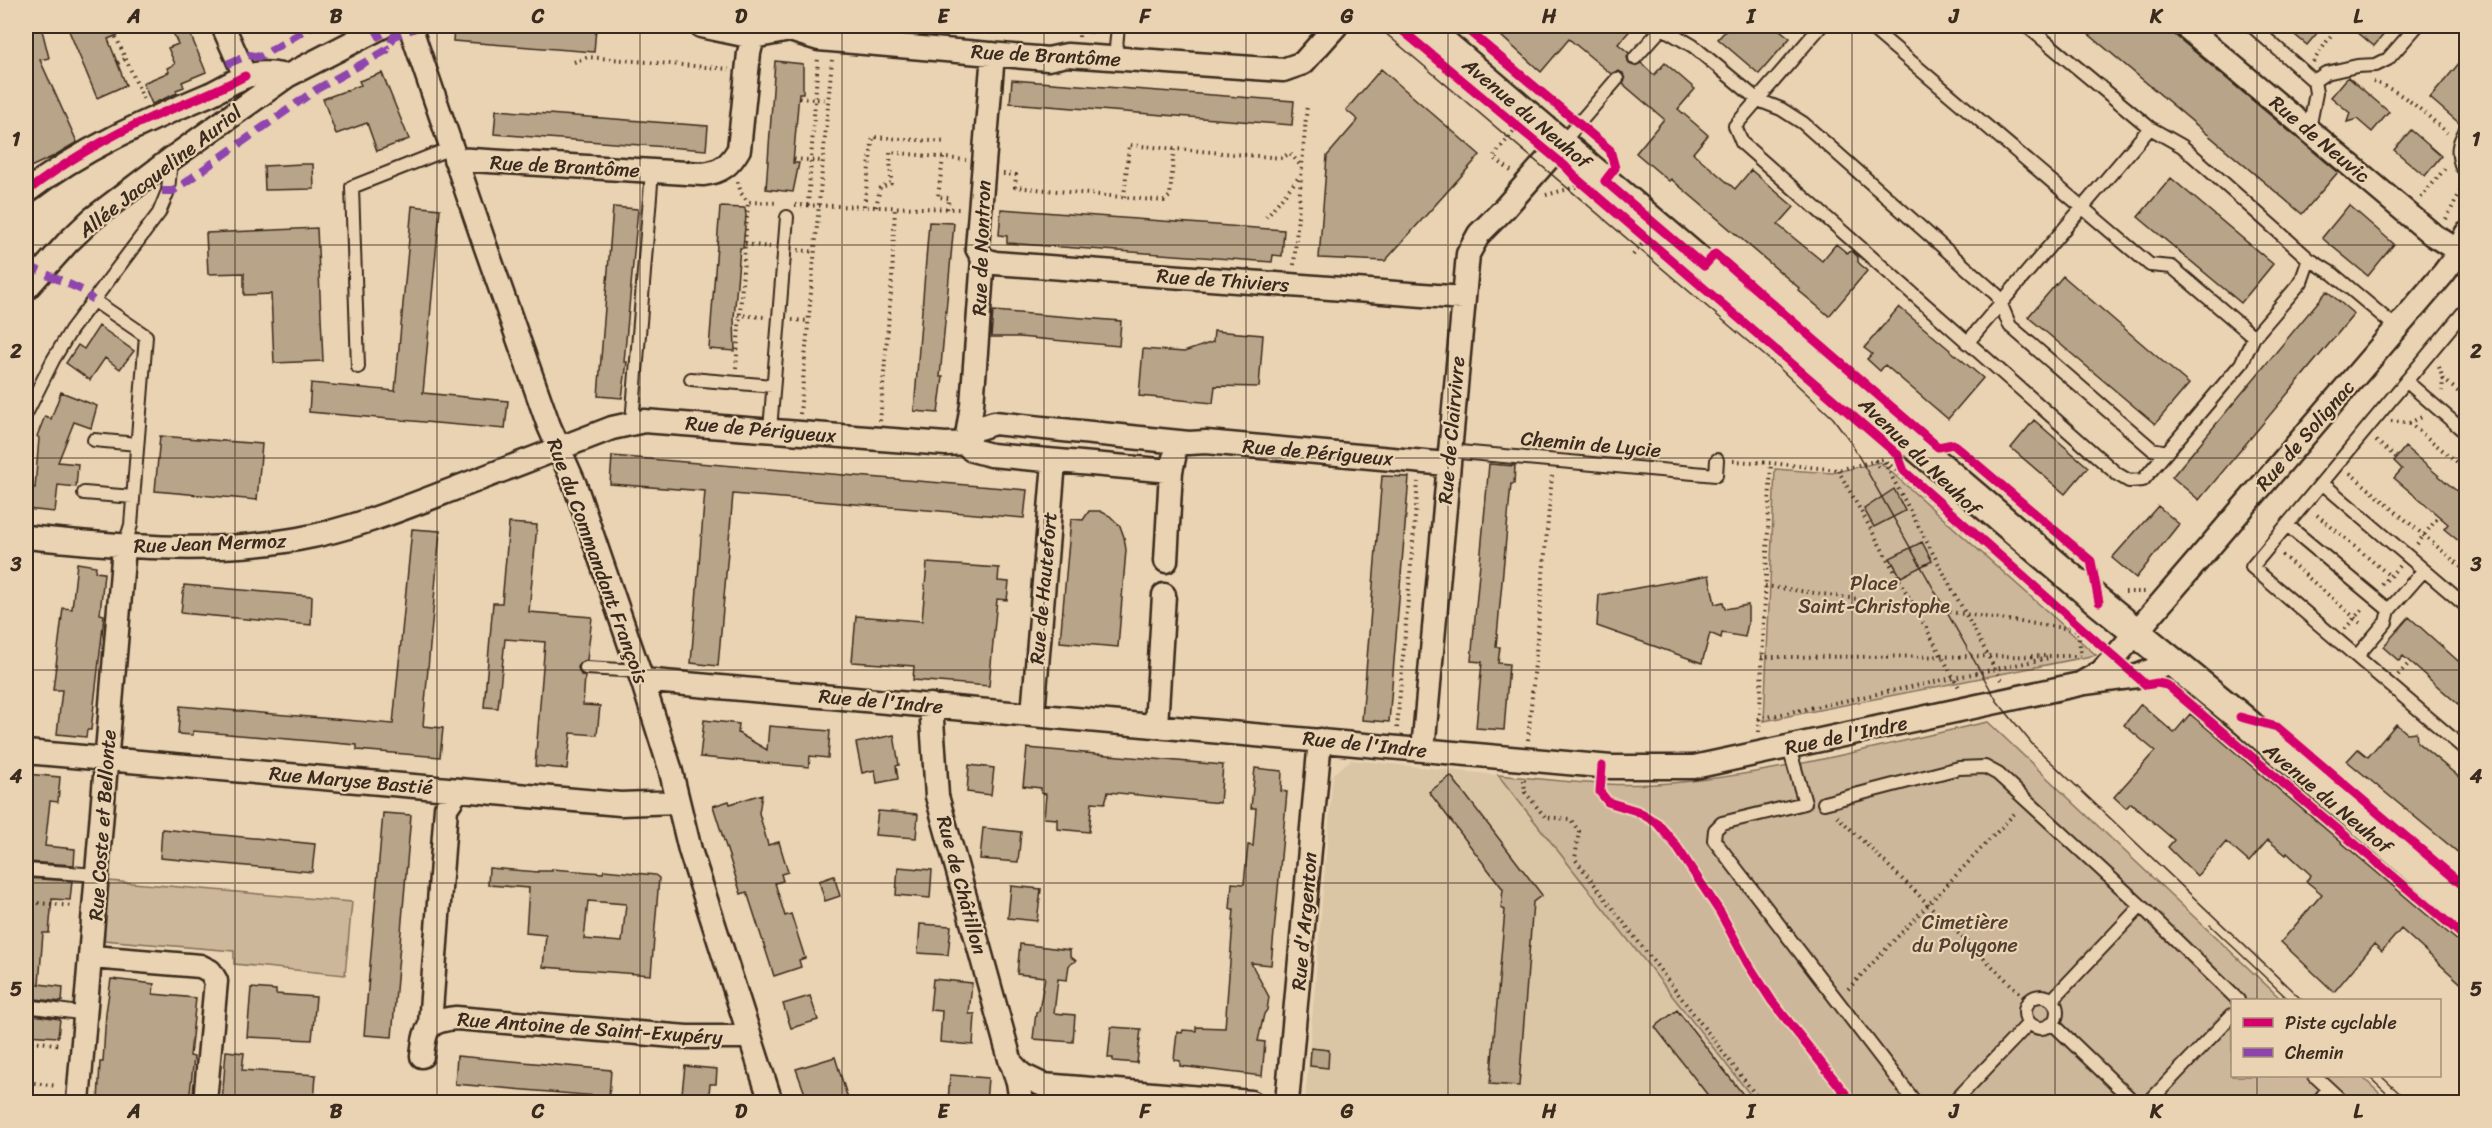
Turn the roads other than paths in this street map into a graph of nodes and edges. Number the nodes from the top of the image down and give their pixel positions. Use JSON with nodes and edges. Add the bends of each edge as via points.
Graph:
{"nodes":[{"id":1,"x":223,"y":26,"type":"edge"},
{"id":2,"x":350,"y":26,"type":"edge"},
{"id":3,"x":384,"y":26,"type":"edge"},
{"id":4,"x":410,"y":26,"type":"edge"},
{"id":5,"x":701,"y":26,"type":"edge"},
{"id":6,"x":1118,"y":26,"type":"edge"},
{"id":7,"x":1336,"y":26,"type":"edge"},
{"id":8,"x":1423,"y":26,"type":"edge"},
{"id":9,"x":1821,"y":26,"type":"edge"},
{"id":10,"x":1869,"y":26,"type":"edge"},
{"id":11,"x":2027,"y":26,"type":"edge"},
{"id":12,"x":2185,"y":26,"type":"edge"},
{"id":13,"x":2252,"y":26,"type":"edge"},
{"id":14,"x":2417,"y":26,"type":"edge"},
{"id":15,"x":1660,"y":27,"type":"edge"},
{"id":16,"x":790,"y":28,"type":"edge"},
{"id":17,"x":753,"y":37,"type":"junction"},
{"id":18,"x":993,"y":54,"type":"junction"},
{"id":19,"x":1635,"y":58,"type":"dead end"},
{"id":20,"x":1115,"y":59,"type":"junction"},
{"id":21,"x":295,"y":70,"type":"junction"},
{"id":22,"x":245,"y":76,"type":"junction"},
{"id":23,"x":2310,"y":77,"type":"junction"},
{"id":24,"x":1617,"y":79,"type":"dead end"},
{"id":25,"x":1758,"y":100,"type":"junction"},
{"id":26,"x":2150,"y":128,"type":"junction"},
{"id":27,"x":2309,"y":129,"type":"junction"},
{"id":28,"x":2466,"y":130,"type":"edge"},
{"id":29,"x":1556,"y":149,"type":"junction"},
{"id":30,"x":453,"y":153,"type":"junction"},
{"id":31,"x":171,"y":159,"type":"junction"},
{"id":32,"x":2466,"y":170,"type":"edge"},
{"id":33,"x":652,"y":171,"type":"junction"},
{"id":34,"x":26,"y":192,"type":"edge"},
{"id":35,"x":2082,"y":208,"type":"junction"},
{"id":36,"x":787,"y":217,"type":"dead end"},
{"id":37,"x":2462,"y":242,"type":"edge"},
{"id":38,"x":983,"y":259,"type":"junction"},
{"id":39,"x":2309,"y":259,"type":"junction"},
{"id":40,"x":26,"y":289,"type":"edge"},
{"id":41,"x":1463,"y":297,"type":"junction"},
{"id":42,"x":93,"y":300,"type":"junction"},
{"id":43,"x":2002,"y":302,"type":"junction"},
{"id":44,"x":2466,"y":309,"type":"edge"},
{"id":45,"x":2397,"y":328,"type":"junction"},
{"id":46,"x":2254,"y":336,"type":"junction"},
{"id":47,"x":1967,"y":343,"type":"junction"},
{"id":48,"x":358,"y":367,"type":"dead end"},
{"id":49,"x":691,"y":379,"type":"dead end"},
{"id":50,"x":2406,"y":381,"type":"junction"},
{"id":51,"x":773,"y":386,"type":"junction"},
{"id":52,"x":26,"y":414,"type":"edge"},
{"id":53,"x":632,"y":423,"type":"junction"},
{"id":54,"x":777,"y":431,"type":"junction"},
{"id":55,"x":2466,"y":433,"type":"edge"},
{"id":56,"x":94,"y":440,"type":"dead end"},
{"id":57,"x":966,"y":443,"type":"junction"},
{"id":58,"x":1189,"y":443,"type":"junction"},
{"id":59,"x":137,"y":444,"type":"junction"},
{"id":60,"x":560,"y":448,"type":"junction"},
{"id":61,"x":2167,"y":452,"type":"junction"},
{"id":62,"x":1448,"y":457,"type":"junction"},
{"id":63,"x":1717,"y":460,"type":"road end"},
{"id":64,"x":1054,"y":462,"type":"junction"},
{"id":65,"x":1171,"y":471,"type":"junction"},
{"id":66,"x":2322,"y":483,"type":"junction"},
{"id":67,"x":84,"y":493,"type":"dead end"},
{"id":68,"x":133,"y":497,"type":"junction"},
{"id":69,"x":2287,"y":525,"type":"junction"},
{"id":70,"x":26,"y":537,"type":"edge"},
{"id":71,"x":124,"y":547,"type":"junction"},
{"id":72,"x":1166,"y":561,"type":"dead end"},
{"id":73,"x":2424,"y":570,"type":"junction"},
{"id":74,"x":1164,"y":595,"type":"dead end"},
{"id":75,"x":2466,"y":606,"type":"edge"},
{"id":76,"x":2389,"y":610,"type":"junction"},
{"id":77,"x":2137,"y":632,"type":"junction"},
{"id":78,"x":2358,"y":656,"type":"junction"},
{"id":79,"x":2173,"y":662,"type":"junction"},
{"id":80,"x":586,"y":668,"type":"dead end"},
{"id":81,"x":640,"y":676,"type":"junction"},
{"id":82,"x":2080,"y":684,"type":"junction"},
{"id":83,"x":931,"y":705,"type":"junction"},
{"id":84,"x":1033,"y":714,"type":"junction"},
{"id":85,"x":1156,"y":725,"type":"junction"},
{"id":86,"x":1320,"y":740,"type":"junction"},
{"id":87,"x":1789,"y":747,"type":"junction"},
{"id":88,"x":1423,"y":750,"type":"junction"},
{"id":89,"x":2466,"y":750,"type":"edge"},
{"id":90,"x":26,"y":752,"type":"edge"},
{"id":91,"x":106,"y":759,"type":"junction"},
{"id":92,"x":458,"y":790,"type":"junction"},
{"id":93,"x":678,"y":802,"type":"junction"},
{"id":94,"x":1824,"y":803,"type":"road end"},
{"id":95,"x":26,"y":870,"type":"edge"},
{"id":96,"x":98,"y":875,"type":"junction"},
{"id":97,"x":2140,"y":906,"type":"junction"},
{"id":98,"x":2466,"y":912,"type":"edge"},
{"id":99,"x":92,"y":957,"type":"junction"},
{"id":100,"x":2237,"y":999,"type":"edge"},
{"id":101,"x":2052,"y":1000,"type":"junction"},
{"id":102,"x":26,"y":1006,"type":"edge"},
{"id":103,"x":87,"y":1014,"type":"junction"},
{"id":104,"x":2231,"y":1016,"type":"edge"},
{"id":105,"x":2029,"y":1023,"type":"junction"},
{"id":106,"x":2052,"y":1023,"type":"junction"},
{"id":107,"x":430,"y":1024,"type":"junction"},
{"id":108,"x":750,"y":1037,"type":"junction"},
{"id":109,"x":422,"y":1056,"type":"dead end"},
{"id":110,"x":1011,"y":1063,"type":"junction"},
{"id":111,"x":2316,"y":1077,"type":"edge"},
{"id":112,"x":2328,"y":1089,"type":"junction"},
{"id":113,"x":1102,"y":1096,"type":"edge"},
{"id":114,"x":78,"y":1102,"type":"edge"},
{"id":115,"x":205,"y":1102,"type":"edge"},
{"id":116,"x":771,"y":1102,"type":"edge"},
{"id":117,"x":1021,"y":1102,"type":"edge"},
{"id":118,"x":1251,"y":1102,"type":"edge"},
{"id":119,"x":1287,"y":1102,"type":"edge"},
{"id":120,"x":1915,"y":1102,"type":"edge"},
{"id":121,"x":1954,"y":1102,"type":"edge"},
{"id":122,"x":2134,"y":1102,"type":"edge"},
{"id":123,"x":2149,"y":1102,"type":"edge"},
{"id":124,"x":2318,"y":1102,"type":"edge"},
{"id":125,"x":2343,"y":1102,"type":"edge"}],
"edges":[{"from":1,"to":22,"type":"street"},
{"from":2,"to":21,"type":"street","name":"Allée Jacqueline Auriol"},
{"from":3,"to":21,"type":"street","name":"Allée Jacqueline Auriol"},
{"from":4,"to":30,"type":"street","name":"Rue du Commandant François"},
{"from":5,"to":17,"type":"street"},
{"from":6,"to":20,"type":"lane"},
{"from":7,"to":20,"type":"street","name":"Rue de Brantôme","via":[[1303,63],[1283,70]]},
{"from":8,"to":29,"type":"street","name":"Avenue du Neuhof"},
{"from":9,"to":25,"type":"lane"},
{"from":10,"to":35,"type":"lane"},
{"from":11,"to":26,"type":"lane"},
{"from":12,"to":27,"type":"street","name":"Rue de Neuvic"},
{"from":13,"to":23,"type":"lane"},
{"from":14,"to":23,"type":"lane","via":[[2388,59],[2376,65]]},
{"from":15,"to":19,"type":"lane"},
{"from":15,"to":25,"type":"lane","via":[[1693,46]]},
{"from":16,"to":17,"type":"street","name":"Rue de Brantôme"},
{"from":16,"to":18,"type":"street","name":"Rue de Brantôme","via":[[819,39]]},
{"from":17,"to":33,"type":"street","name":"Rue de Brantôme","via":[[739,149],[732,161],[724,168],[703,174]]},
{"from":18,"to":20,"type":"street","name":"Rue de Brantôme"},
{"from":18,"to":38,"type":"street","name":"Rue de Nontron","via":[[977,248]]},
{"from":21,"to":22,"type":"street"},
{"from":21,"to":31,"type":"street","name":"Allée Jacqueline Auriol"},
{"from":22,"to":34,"type":"street","via":[[80,154]]},
{"from":23,"to":27,"type":"lane","via":[[2316,93]]},
{"from":24,"to":29,"type":"lane"},
{"from":25,"to":43,"type":"lane","via":[[1803,123]]},
{"from":25,"to":47,"type":"lane","via":[[1735,126],[1742,143]]},
{"from":26,"to":35,"type":"lane"},
{"from":26,"to":39,"type":"lane","via":[[2182,146]]},
{"from":27,"to":37,"type":"street","name":"Rue de Neuvic","via":[[2433,235]]},
{"from":28,"to":32,"type":"lane","via":[[2458,149]]},
{"from":29,"to":41,"type":"street","name":"Rue de Clairvivre","via":[[1472,243]]},
{"from":29,"to":77,"type":"street","name":"Avenue du Neuhof"},
{"from":30,"to":33,"type":"street","name":"Rue de Brantôme"},
{"from":30,"to":48,"type":"lane","via":[[352,187]]},
{"from":30,"to":60,"type":"street","name":"Rue du Commandant François"},
{"from":31,"to":40,"type":"street","name":"Allée Jacqueline Auriol","via":[[92,219]]},
{"from":31,"to":42,"type":"lane","via":[[168,191],[159,213]]},
{"from":33,"to":53,"type":"lane"},
{"from":35,"to":43,"type":"lane"},
{"from":35,"to":46,"type":"lane","via":[[2150,265],[2172,267]]},
{"from":36,"to":51,"type":"lane"},
{"from":37,"to":45,"type":"street","name":"Rue de Solignac","via":[[2443,274]]},
{"from":38,"to":41,"type":"street","name":"Rue de Thiviers","via":[[995,263]]},
{"from":38,"to":57,"type":"street","name":"Rue de Nontron"},
{"from":39,"to":45,"type":"lane","via":[[2333,274]]},
{"from":39,"to":46,"type":"lane","via":[[2301,282]]},
{"from":41,"to":62,"type":"street","name":"Rue de Clairvivre"},
{"from":42,"to":52,"type":"lane","via":[[53,360]]},
{"from":42,"to":59,"type":"lane","via":[[146,336]]},
{"from":43,"to":47,"type":"lane"},
{"from":43,"to":61,"type":"lane","via":[[2010,326],[2152,449]]},
{"from":44,"to":50,"type":"lane"},
{"from":45,"to":77,"type":"street","name":"Rue de Solignac"},
{"from":46,"to":61,"type":"lane","via":[[2241,364]]},
{"from":47,"to":61,"type":"lane","via":[[2129,481],[2143,480]]},
{"from":49,"to":51,"type":"lane"},
{"from":50,"to":55,"type":"lane"},
{"from":50,"to":66,"type":"lane"},
{"from":51,"to":54,"type":"lane"},
{"from":53,"to":54,"type":"street","name":"Rue de Périgueux","via":[[654,421]]},
{"from":53,"to":60,"type":"street","name":"Rue de Périgueux"},
{"from":54,"to":57,"type":"street","name":"Rue de Périgueux"},
{"from":56,"to":59,"type":"lane"},
{"from":57,"to":58,"type":"street","name":"Rue de Périgueux","via":[[973,430],[994,423]]},
{"from":57,"to":64,"type":"street","name":"Rue de Périgueux","via":[[980,453]]},
{"from":58,"to":62,"type":"street","name":"Rue de Périgueux"},
{"from":58,"to":65,"type":"street","via":[[1173,459]]},
{"from":59,"to":68,"type":"lane"},
{"from":60,"to":71,"type":"street","name":"Rue Jean Mermoz","via":[[377,519],[301,539],[233,546]]},
{"from":60,"to":81,"type":"street","name":"Rue du Commandant François"},
{"from":62,"to":63,"type":"lane","name":"Chemin de Lycie","via":[[1553,460],[1716,475]]},
{"from":62,"to":88,"type":"street","name":"Rue de Clairvivre"},
{"from":64,"to":65,"type":"street","name":"Rue de Périgueux"},
{"from":64,"to":84,"type":"street","name":"Rue de Hautefort"},
{"from":65,"to":72,"type":"street"},
{"from":66,"to":69,"type":"lane"},
{"from":66,"to":73,"type":"lane"},
{"from":67,"to":68,"type":"lane"},
{"from":68,"to":71,"type":"lane"},
{"from":69,"to":76,"type":"lane"},
{"from":69,"to":78,"type":"lane","via":[[2252,567]]},
{"from":70,"to":71,"type":"street","name":"Rue Jean Mermoz"},
{"from":71,"to":91,"type":"street","name":"Rue Coste et Bellonte"},
{"from":73,"to":75,"type":"lane"},
{"from":73,"to":76,"type":"lane"},
{"from":74,"to":85,"type":"street"},
{"from":76,"to":78,"type":"lane","via":[[2386,622]]},
{"from":77,"to":79,"type":"street","name":"Avenue du Neuhof"},
{"from":77,"to":82,"type":"street","name":"Rue de l'Indre","via":[[2101,672]]},
{"from":78,"to":89,"type":"lane"},
{"from":79,"to":82,"type":"street","name":"Rue de l'Indre","via":[[2137,676]]},
{"from":79,"to":98,"type":"street","name":"Avenue du Neuhof"},
{"from":80,"to":81,"type":"lane"},
{"from":81,"to":83,"type":"street","name":"Rue de l'Indre"},
{"from":81,"to":93,"type":"street","name":"Rue du Commandant François"},
{"from":82,"to":87,"type":"street","name":"Rue de l'Indre"},
{"from":83,"to":84,"type":"street","name":"Rue de l'Indre"},
{"from":83,"to":110,"type":"street","name":"Rue de Châtillon","via":[[937,796]]},
{"from":84,"to":85,"type":"street","name":"Rue de l'Indre"},
{"from":85,"to":86,"type":"street","name":"Rue de l'Indre"},
{"from":86,"to":88,"type":"street","name":"Rue de l'Indre"},
{"from":86,"to":119,"type":"street","name":"Rue d'Argenton"},
{"from":87,"to":88,"type":"street","name":"Rue de l'Indre","via":[[1694,767],[1611,767]]},
{"from":87,"to":120,"type":"lane","via":[[1805,803],[1722,823],[1715,830],[1714,840]]},
{"from":90,"to":91,"type":"street","name":"Rue Maryse Bastié"},
{"from":91,"to":92,"type":"street","name":"Rue Maryse Bastié"},
{"from":91,"to":96,"type":"street","name":"Rue Coste et Bellonte"},
{"from":92,"to":93,"type":"street","name":"Rue Maryse Bastié","via":[[621,804]]},
{"from":92,"to":107,"type":"street","name":"Rue Antoine de Saint-Exupéry","via":[[446,808]]},
{"from":93,"to":108,"type":"street","name":"Rue du Commandant François"},
{"from":94,"to":97,"type":"lane","via":[[1959,768],[1985,767],[1998,774]]},
{"from":95,"to":96,"type":"lane"},
{"from":96,"to":99,"type":"street","name":"Rue Coste et Bellonte"},
{"from":97,"to":100,"type":"lane"},
{"from":97,"to":101,"type":"lane"},
{"from":99,"to":103,"type":"street","name":"Rue Coste et Bellonte"},
{"from":99,"to":115,"type":"street","via":[[210,970],[216,981]]},
{"from":101,"to":105,"type":"lane","via":[[2042,996],[2028,1001],[2025,1015]]},
{"from":101,"to":106,"type":"lane","via":[[2057,1011]]},
{"from":102,"to":103,"type":"lane"},
{"from":103,"to":114,"type":"street","name":"Rue Coste et Bellonte"},
{"from":104,"to":123,"type":"lane"},
{"from":105,"to":106,"type":"lane","via":[[2037,1028]]},
{"from":105,"to":121,"type":"lane"},
{"from":106,"to":122,"type":"lane"},
{"from":107,"to":108,"type":"street","name":"Rue Antoine de Saint-Exupéry","via":[[456,1018],[687,1037]]},
{"from":107,"to":109,"type":"street","name":"Rue Antoine de Saint-Exupéry","via":[[424,1034]]},
{"from":108,"to":116,"type":"street","name":"Rue du Commandant François"},
{"from":110,"to":113,"type":"street","via":[[1022,1075],[1043,1085]]},
{"from":110,"to":117,"type":"street","name":"Rue de Châtillon"},
{"from":111,"to":112,"type":"lane"},
{"from":112,"to":124,"type":"lane"},
{"from":112,"to":125,"type":"lane"},
{"from":113,"to":118,"type":"street"}]}
